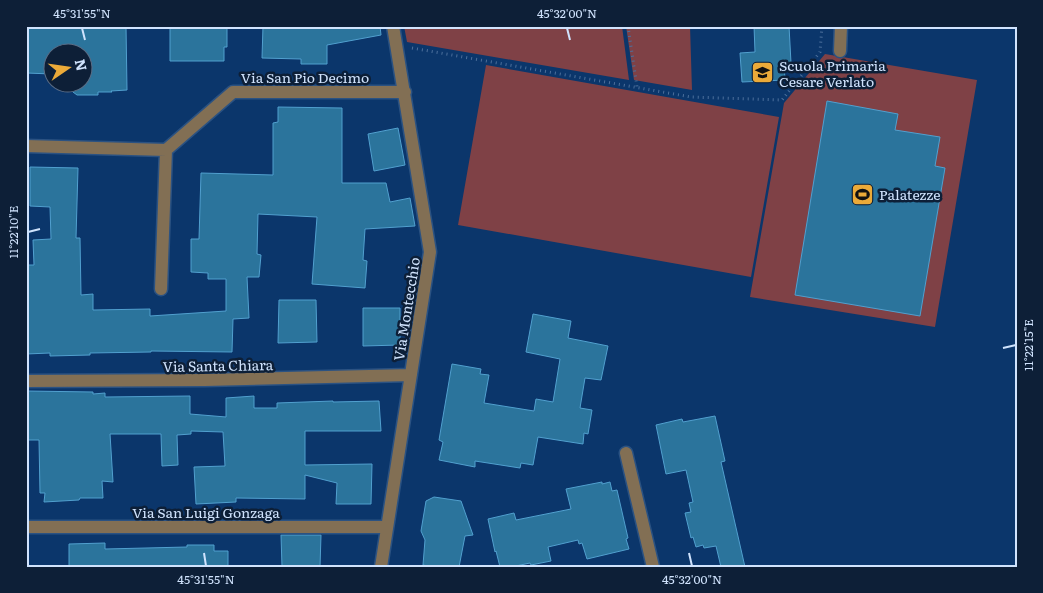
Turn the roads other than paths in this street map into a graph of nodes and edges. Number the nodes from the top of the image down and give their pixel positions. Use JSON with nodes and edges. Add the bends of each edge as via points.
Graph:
{"nodes":[{"id":1,"x":393,"y":26,"type":"edge"},
{"id":2,"x":841,"y":26,"type":"edge"},
{"id":3,"x":840,"y":51,"type":"dead end"},
{"id":4,"x":405,"y":92,"type":"junction"},
{"id":5,"x":26,"y":146,"type":"edge"},
{"id":6,"x":166,"y":150,"type":"junction"},
{"id":7,"x":160,"y":289,"type":"dead end"},
{"id":8,"x":411,"y":375,"type":"junction"},
{"id":9,"x":26,"y":381,"type":"edge"},
{"id":10,"x":626,"y":453,"type":"dead end"},
{"id":11,"x":26,"y":527,"type":"edge"},
{"id":12,"x":387,"y":527,"type":"junction"},
{"id":13,"x":381,"y":567,"type":"edge"},
{"id":14,"x":653,"y":567,"type":"edge"}],
"edges":[{"from":1,"to":4,"type":"street","name":"Via Montecchio"},
{"from":2,"to":3,"type":"street"},
{"from":4,"to":6,"type":"street","name":"Via San Pio Decimo","via":[[233,92]]},
{"from":4,"to":8,"type":"street","name":"Via Montecchio","via":[[430,252]]},
{"from":5,"to":6,"type":"street"},
{"from":6,"to":7,"type":"street"},
{"from":8,"to":9,"type":"street","name":"Via Santa Chiara"},
{"from":8,"to":12,"type":"street","name":"Via Montecchio"},
{"from":10,"to":14,"type":"street"},
{"from":11,"to":12,"type":"street","name":"Via San Luigi Gonzaga"},
{"from":12,"to":13,"type":"street","name":"Via Montecchio"}]}
